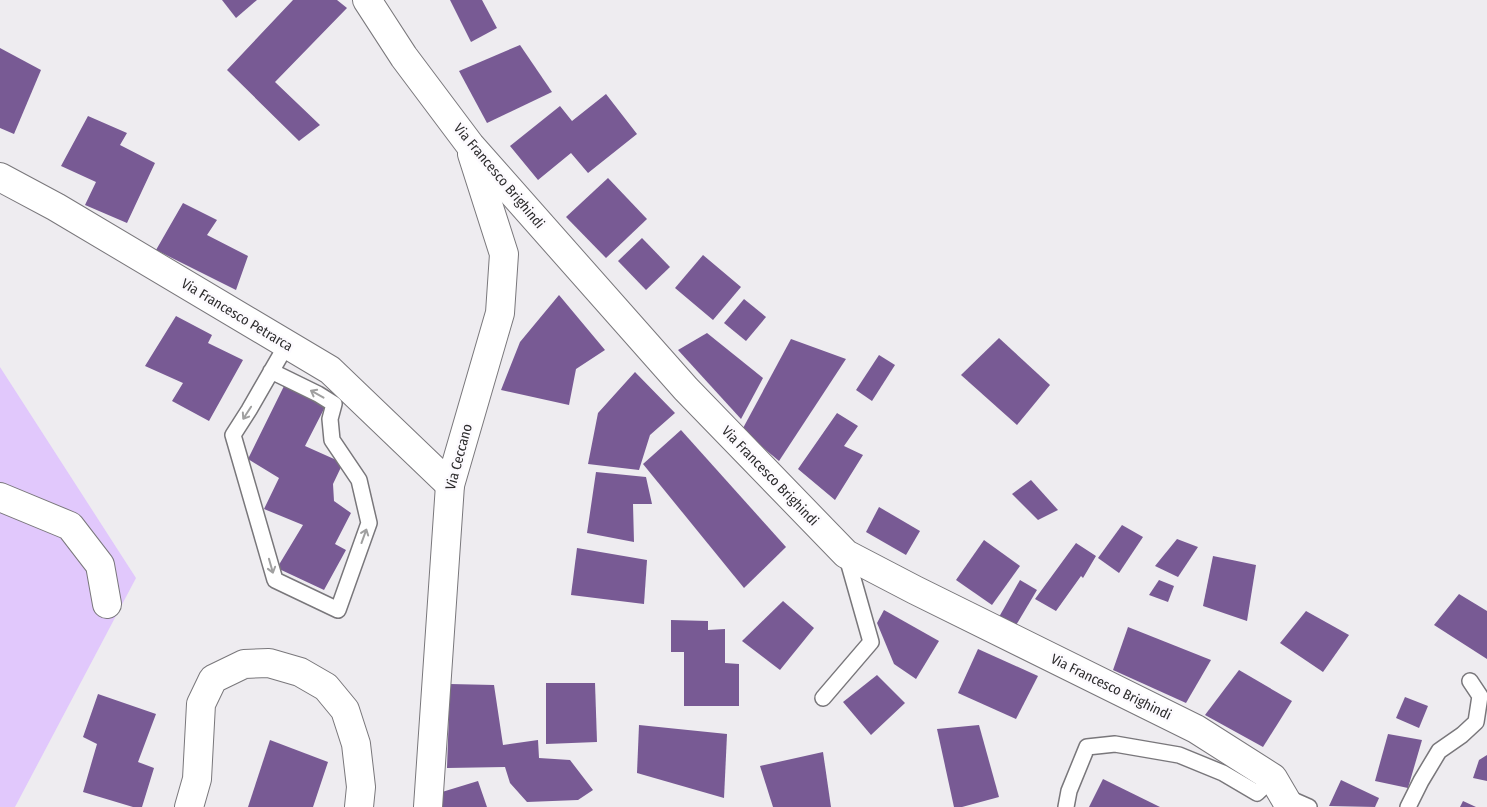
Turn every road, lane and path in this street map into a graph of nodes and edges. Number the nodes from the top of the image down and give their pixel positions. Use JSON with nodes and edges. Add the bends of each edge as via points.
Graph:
{"nodes":[{"id":1,"x":367,"y":0,"type":"edge"},
{"id":2,"x":470,"y":146,"type":"junction"},
{"id":3,"x":0,"y":177,"type":"edge"},
{"id":4,"x":287,"y":344,"type":"junction"},
{"id":5,"x":271,"y":371,"type":"junction"},
{"id":6,"x":450,"y":485,"type":"junction"},
{"id":7,"x":0,"y":496,"type":"edge"},
{"id":8,"x":846,"y":554,"type":"junction"},
{"id":9,"x":106,"y":604,"type":"dead end"},
{"id":10,"x":1470,"y":681,"type":"dead end"},
{"id":11,"x":823,"y":698,"type":"dead end"},
{"id":12,"x":1282,"y":793,"type":"edge"},
{"id":13,"x":189,"y":807,"type":"edge"},
{"id":14,"x":359,"y":807,"type":"edge"},
{"id":15,"x":428,"y":807,"type":"edge"},
{"id":16,"x":1066,"y":807,"type":"edge"},
{"id":17,"x":1309,"y":807,"type":"edge"},
{"id":18,"x":1408,"y":807,"type":"edge"}],
"edges":[{"from":1,"to":2,"type":"street","name":"Via Francesco Brighindi","via":[[404,57]]},
{"from":2,"to":6,"type":"street","name":"Via Ceccano","via":[[504,254],[500,313]]},
{"from":2,"to":8,"type":"street","name":"Via Francesco Brighindi","via":[[686,389]]},
{"from":3,"to":4,"type":"street","name":"Via Francesco Petrarca"},
{"from":4,"to":5,"type":"lane"},
{"from":4,"to":6,"type":"street","name":"Via Francesco Petrarca","via":[[330,370]]},
{"from":5,"to":5,"type":"lane","one_way":true,"via":[[232,435],[275,580],[338,610],[369,523],[359,480],[332,440],[330,419],[334,404]]},
{"from":6,"to":15,"type":"street","name":"Via Ceccano"},
{"from":7,"to":9,"type":"street","via":[[70,526],[100,565]]},
{"from":8,"to":11,"type":"lane","via":[[871,642]]},
{"from":8,"to":12,"type":"street","name":"Via Francesco Brighindi","via":[[1196,729]]},
{"from":10,"to":18,"type":"lane","via":[[1480,696],[1476,722],[1439,751]]},
{"from":12,"to":16,"type":"lane","via":[[1257,792],[1223,773],[1179,755],[1115,744],[1087,747]]},
{"from":12,"to":17,"type":"lane"},
{"from":13,"to":14,"type":"street","via":[[197,780],[201,704],[213,679],[244,664],[269,663],[300,672],[326,687],[346,710],[356,744],[361,787]]}]}
